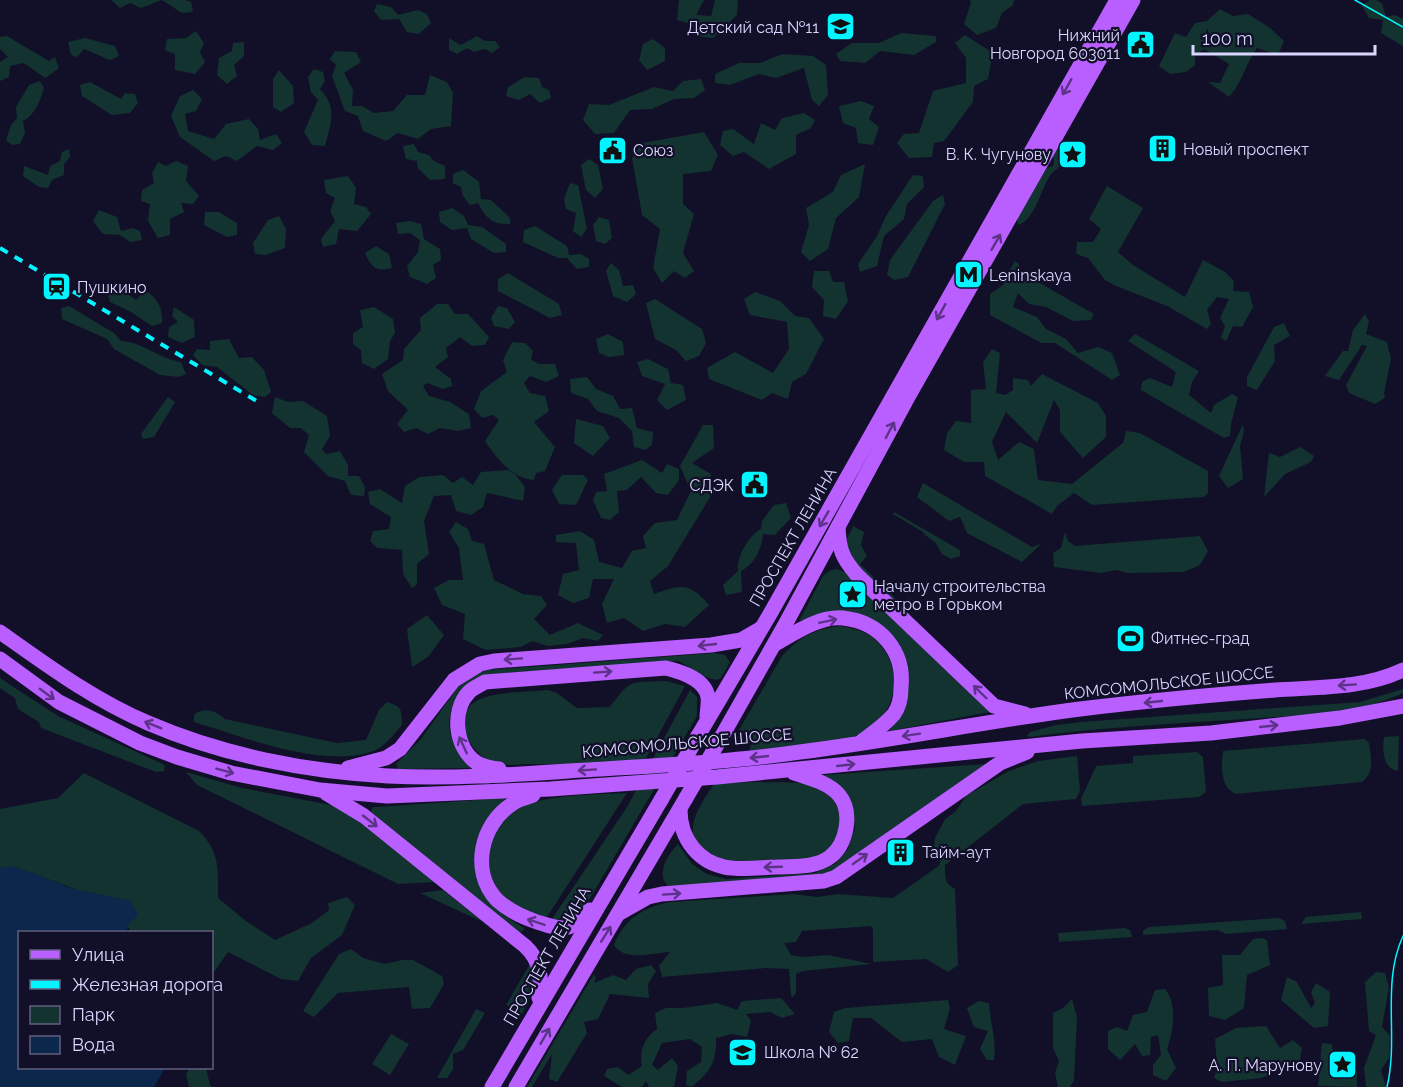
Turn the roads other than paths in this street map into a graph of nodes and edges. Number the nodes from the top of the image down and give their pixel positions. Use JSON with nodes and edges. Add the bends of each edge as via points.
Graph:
{"nodes":[{"id":1,"x":1117,"y":0,"type":"edge"},
{"id":2,"x":1133,"y":0,"type":"edge"},
{"id":3,"x":838,"y":526,"type":"junction"},
{"id":4,"x":762,"y":628,"type":"junction"},
{"id":5,"x":0,"y":632,"type":"edge"},
{"id":6,"x":775,"y":644,"type":"junction"},
{"id":7,"x":0,"y":659,"type":"edge"},
{"id":8,"x":1403,"y":670,"type":"edge"},
{"id":9,"x":1403,"y":706,"type":"edge"},
{"id":10,"x":1031,"y":716,"type":"junction"},
{"id":11,"x":706,"y":722,"type":"junction"},
{"id":12,"x":858,"y":743,"type":"junction"},
{"id":13,"x":1041,"y":747,"type":"junction"},
{"id":14,"x":336,"y":771,"type":"junction"},
{"id":15,"x":788,"y":771,"type":"junction"},
{"id":16,"x":532,"y":773,"type":"junction"},
{"id":17,"x":550,"y":789,"type":"junction"},
{"id":18,"x":320,"y":790,"type":"junction"},
{"id":19,"x":683,"y":804,"type":"junction"},
{"id":20,"x":603,"y":897,"type":"junction"},
{"id":21,"x":618,"y":914,"type":"junction"},
{"id":22,"x":538,"y":1008,"type":"junction"},
{"id":23,"x":492,"y":1087,"type":"edge"},
{"id":24,"x":516,"y":1087,"type":"edge"}],
"edges":[{"from":1,"to":4,"type":"main road","name":"ПРОСПЕКТ ЛЕНИНА","one_way":true},
{"from":3,"to":2,"type":"main road","name":"ПРОСПЕКТ ЛЕНИНА","one_way":true},
{"from":3,"to":6,"type":"main road","name":"ПРОСПЕКТ ЛЕНИНА"},
{"from":10,"to":3,"type":"main road","one_way":true,"via":[[994,706],[856,575],[843,558]]},
{"from":4,"to":11,"type":"main road","name":"ПРОСПЕКТ ЛЕНИНА"},
{"from":4,"to":14,"type":"main road","one_way":true,"via":[[741,640],[711,645],[480,664],[454,680],[400,749],[386,758]]},
{"from":14,"to":5,"type":"main road","name":"КОМСОМОЛЬСКОЕ ШОССЕ","one_way":true,"via":[[241,753],[147,723],[85,692]]},
{"from":6,"to":12,"type":"main road","one_way":true,"via":[[812,624],[841,618],[877,629],[890,642],[899,660],[900,698],[895,713]]},
{"from":6,"to":19,"type":"main road","name":"ПРОСПЕКТ ЛЕНИНА","bridge":true},
{"from":7,"to":18,"type":"main road","one_way":true,"via":[[59,702],[140,743],[231,773]]},
{"from":8,"to":10,"type":"main road","name":"КОМСОМОЛЬСКОЕ ШОССЕ","one_way":true,"via":[[1360,684]]},
{"from":13,"to":9,"type":"main road","one_way":true,"via":[[1270,726]]},
{"from":10,"to":12,"type":"main road","name":"КОМСОМОЛЬСКОЕ ШОССЕ","one_way":true},
{"from":16,"to":11,"type":"main road","one_way":true,"via":[[486,767],[466,753],[457,728],[458,713],[470,690],[485,682],[506,679],[666,668],[682,672],[703,686],[708,697]]},
{"from":11,"to":20,"type":"main road","name":"ПРОСПЕКТ ЛЕНИНА","bridge":true},
{"from":12,"to":16,"type":"main road","name":"КОМСОМОЛЬСКОЕ ШОССЕ","one_way":true,"via":[[724,760]]},
{"from":15,"to":13,"type":"main road","one_way":true},
{"from":21,"to":13,"type":"main road","one_way":true,"via":[[648,897],[662,894],[836,877],[1000,763]]},
{"from":14,"to":16,"type":"main road","name":"КОМСОМОЛЬСКОЕ ШОССЕ","via":[[414,777]]},
{"from":15,"to":17,"type":"main road"},
{"from":15,"to":19,"type":"main road","one_way":true,"via":[[822,783],[839,795],[845,809],[847,827],[841,846],[830,858],[811,866],[735,868],[702,859],[680,823]]},
{"from":17,"to":18,"type":"main road","via":[[387,796]]},
{"from":20,"to":17,"type":"main road","one_way":true,"via":[[567,928],[513,913],[488,886],[482,854],[491,825],[514,802]]},
{"from":18,"to":22,"type":"main road","one_way":true,"via":[[364,816],[525,946],[538,963],[542,979]]},
{"from":19,"to":21,"type":"main road","name":"ПРОСПЕКТ ЛЕНИНА"},
{"from":20,"to":22,"type":"main road","name":"ПРОСПЕКТ ЛЕНИНА"},
{"from":24,"to":21,"type":"main road","name":"ПРОСПЕКТ ЛЕНИНА","one_way":true},
{"from":22,"to":23,"type":"main road","name":"ПРОСПЕКТ ЛЕНИНА"}]}
